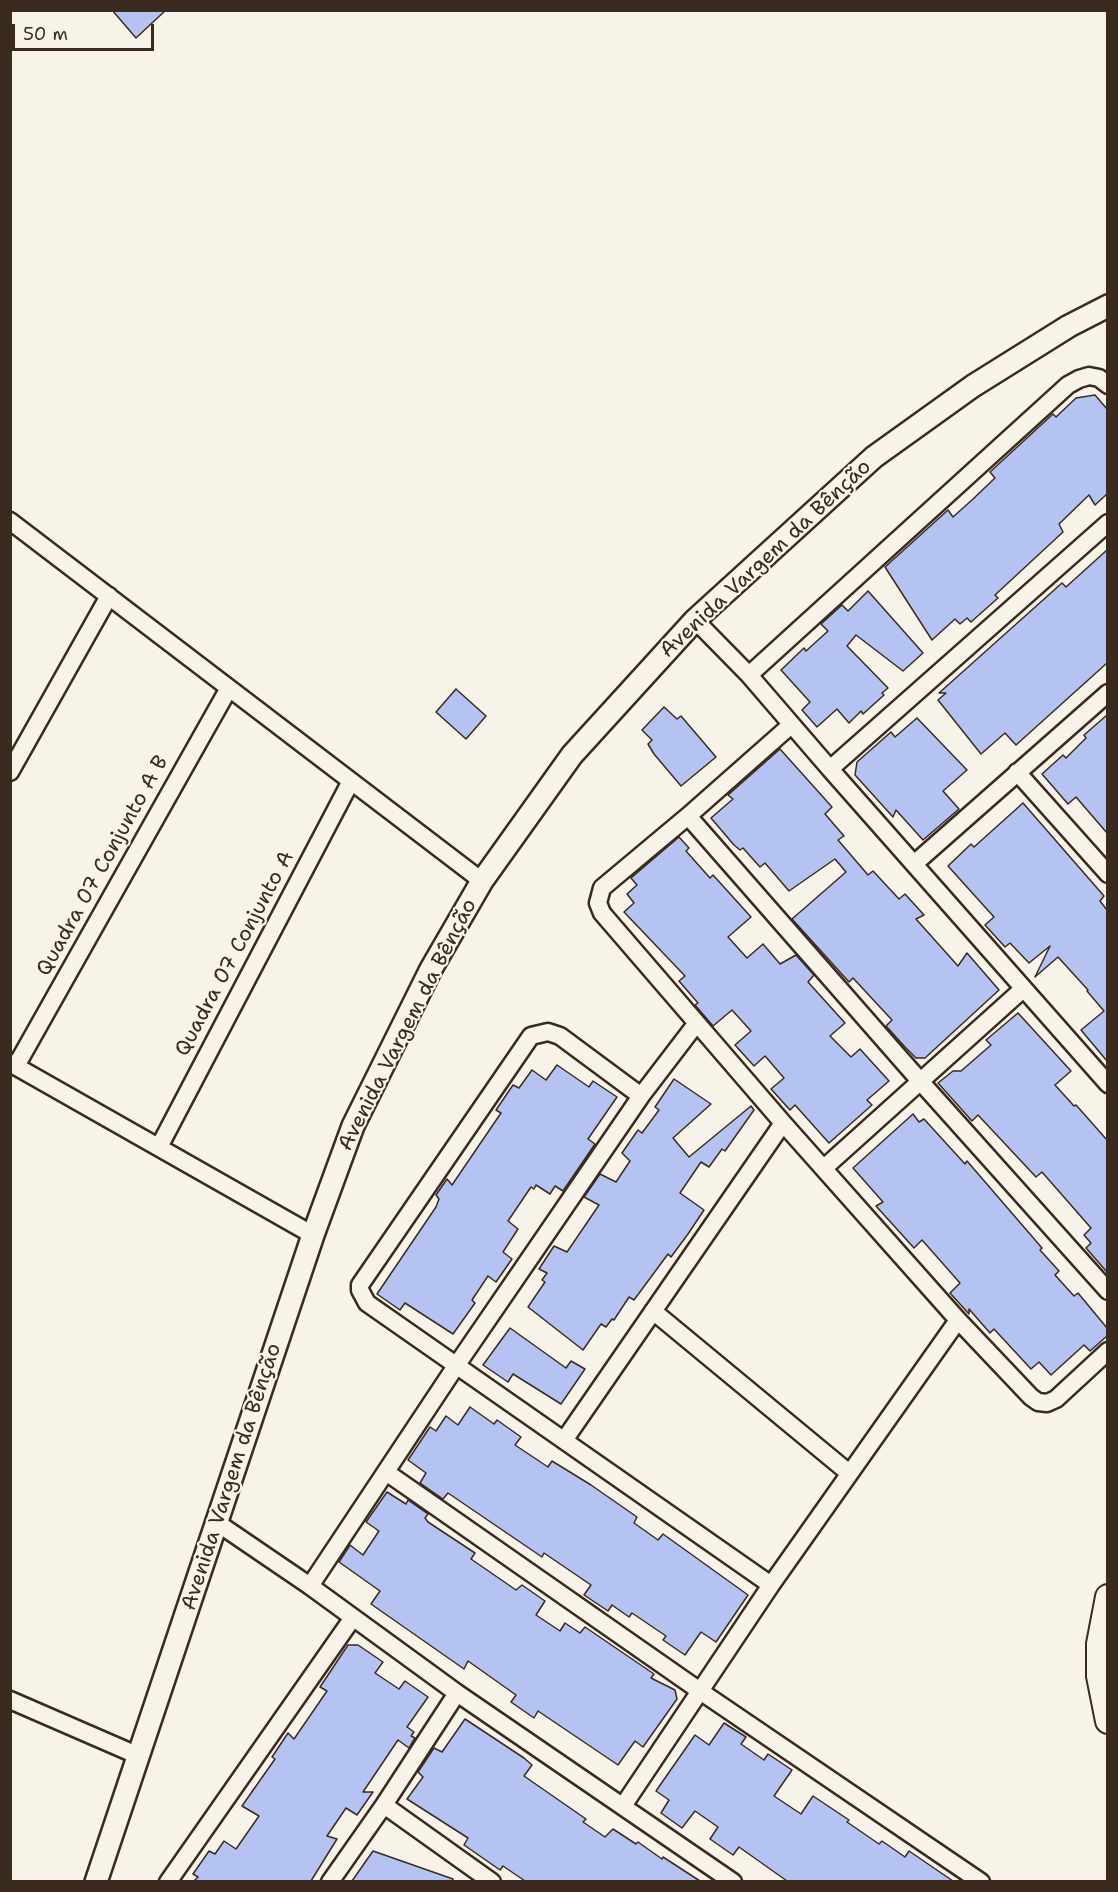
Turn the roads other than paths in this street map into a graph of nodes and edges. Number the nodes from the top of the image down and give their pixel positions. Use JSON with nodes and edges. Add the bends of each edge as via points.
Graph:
{"nodes":[{"id":1,"x":1107,"y":306,"type":"edge"},
{"id":2,"x":1107,"y":385,"type":"edge"},
{"id":3,"x":10,"y":521,"type":"edge"},
{"id":4,"x":1107,"y":523,"type":"edge"},
{"id":5,"x":109,"y":596,"type":"junction"},
{"id":6,"x":695,"y":620,"type":"junction"},
{"id":7,"x":749,"y":675,"type":"junction"},
{"id":8,"x":229,"y":688,"type":"junction"},
{"id":9,"x":1107,"y":693,"type":"edge"},
{"id":10,"x":791,"y":725,"type":"junction"},
{"id":11,"x":830,"y":768,"type":"junction"},
{"id":12,"x":10,"y":772,"type":"edge"},
{"id":13,"x":1017,"y":772,"type":"junction"},
{"id":14,"x":351,"y":781,"type":"junction"},
{"id":15,"x":688,"y":816,"type":"junction"},
{"id":16,"x":914,"y":864,"type":"junction"},
{"id":17,"x":1107,"y":874,"type":"edge"},
{"id":18,"x":482,"y":881,"type":"junction"},
{"id":19,"x":1023,"y":989,"type":"junction"},
{"id":20,"x":696,"y":1024,"type":"junction"},
{"id":21,"x":13,"y":1064,"type":"edge"},
{"id":22,"x":920,"y":1081,"type":"junction"},
{"id":23,"x":1107,"y":1084,"type":"edge"},
{"id":24,"x":641,"y":1096,"type":"junction"},
{"id":25,"x":783,"y":1123,"type":"junction"},
{"id":26,"x":159,"y":1147,"type":"junction"},
{"id":27,"x":824,"y":1168,"type":"junction"},
{"id":28,"x":313,"y":1235,"type":"junction"},
{"id":29,"x":1107,"y":1291,"type":"edge"},
{"id":30,"x":653,"y":1311,"type":"junction"},
{"id":31,"x":958,"y":1320,"type":"junction"},
{"id":32,"x":1107,"y":1351,"type":"edge"},
{"id":33,"x":456,"y":1366,"type":"junction"},
{"id":34,"x":564,"y":1439,"type":"junction"},
{"id":35,"x":386,"y":1472,"type":"junction"},
{"id":36,"x":849,"y":1473,"type":"junction"},
{"id":37,"x":216,"y":1522,"type":"junction"},
{"id":38,"x":771,"y":1585,"type":"junction"},
{"id":39,"x":310,"y":1586,"type":"junction"},
{"id":40,"x":1107,"y":1597,"type":"edge"},
{"id":41,"x":352,"y":1618,"type":"junction"},
{"id":42,"x":700,"y":1691,"type":"junction"},
{"id":43,"x":457,"y":1693,"type":"junction"},
{"id":44,"x":10,"y":1700,"type":"edge"},
{"id":45,"x":1107,"y":1721,"type":"edge"},
{"id":46,"x":139,"y":1756,"type":"junction"},
{"id":47,"x":384,"y":1805,"type":"junction"},
{"id":48,"x":623,"y":1806,"type":"junction"},
{"id":49,"x":487,"y":1880,"type":"edge"},
{"id":50,"x":96,"y":1881,"type":"edge"},
{"id":51,"x":168,"y":1881,"type":"edge"},
{"id":52,"x":330,"y":1881,"type":"edge"},
{"id":53,"x":733,"y":1881,"type":"edge"},
{"id":54,"x":981,"y":1881,"type":"edge"}],
"edges":[{"from":1,"to":6,"type":"street","name":"Avenida Vargem da Bênção","via":[[973,386],[874,457]]},
{"from":2,"to":7,"type":"street","via":[[1089,376],[1068,385]]},
{"from":3,"to":5,"type":"street"},
{"from":4,"to":11,"type":"street"},
{"from":5,"to":8,"type":"street"},
{"from":5,"to":12,"type":"street"},
{"from":6,"to":7,"type":"street"},
{"from":6,"to":18,"type":"street","name":"Avenida Vargem da Bênção","via":[[572,755]]},
{"from":7,"to":10,"type":"street"},
{"from":8,"to":14,"type":"street"},
{"from":8,"to":21,"type":"street","name":"Quadra 07 Conjunto A B"},
{"from":9,"to":13,"type":"street"},
{"from":10,"to":11,"type":"street"},
{"from":10,"to":15,"type":"street"},
{"from":11,"to":16,"type":"street"},
{"from":13,"to":16,"type":"street"},
{"from":13,"to":17,"type":"street"},
{"from":14,"to":18,"type":"street"},
{"from":14,"to":26,"type":"street","name":"Quadra 07 Conjunto A"},
{"from":15,"to":20,"type":"street","via":[[602,888],[598,903],[602,913]]},
{"from":15,"to":22,"type":"street"},
{"from":16,"to":19,"type":"street"},
{"from":18,"to":28,"type":"street","name":"Avenida Vargem da Bênção","via":[[431,969],[353,1126]]},
{"from":19,"to":22,"type":"street"},
{"from":19,"to":23,"type":"street"},
{"from":20,"to":24,"type":"street"},
{"from":20,"to":25,"type":"street"},
{"from":21,"to":26,"type":"street"},
{"from":22,"to":27,"type":"street"},
{"from":22,"to":29,"type":"street"},
{"from":24,"to":33,"type":"street"},
{"from":24,"to":33,"type":"street","via":[[560,1036],[548,1032],[531,1036],[360,1285],[367,1303]]},
{"from":25,"to":27,"type":"street"},
{"from":25,"to":30,"type":"street"},
{"from":26,"to":28,"type":"street"},
{"from":27,"to":31,"type":"street"},
{"from":28,"to":37,"type":"street","name":"Avenida Vargem da Bênção"},
{"from":30,"to":34,"type":"street"},
{"from":30,"to":36,"type":"street"},
{"from":31,"to":32,"type":"street","via":[[1038,1402],[1056,1399]]},
{"from":31,"to":36,"type":"street"},
{"from":33,"to":34,"type":"street"},
{"from":33,"to":35,"type":"street"},
{"from":34,"to":38,"type":"street"},
{"from":35,"to":39,"type":"street"},
{"from":35,"to":42,"type":"street"},
{"from":36,"to":38,"type":"street"},
{"from":37,"to":39,"type":"street"},
{"from":37,"to":46,"type":"street","name":"Avenida Vargem da Bênção"},
{"from":38,"to":42,"type":"street"},
{"from":39,"to":41,"type":"street"},
{"from":40,"to":45,"type":"main road","via":[[1099,1644],[1099,1676]]},
{"from":41,"to":43,"type":"street"},
{"from":41,"to":51,"type":"street"},
{"from":42,"to":48,"type":"street"},
{"from":42,"to":54,"type":"street"},
{"from":43,"to":47,"type":"street"},
{"from":43,"to":48,"type":"street"},
{"from":44,"to":46,"type":"street"},
{"from":46,"to":50,"type":"street","name":"Avenida Vargem da Bênção"},
{"from":47,"to":49,"type":"street"},
{"from":47,"to":52,"type":"street"},
{"from":48,"to":53,"type":"street"}]}
